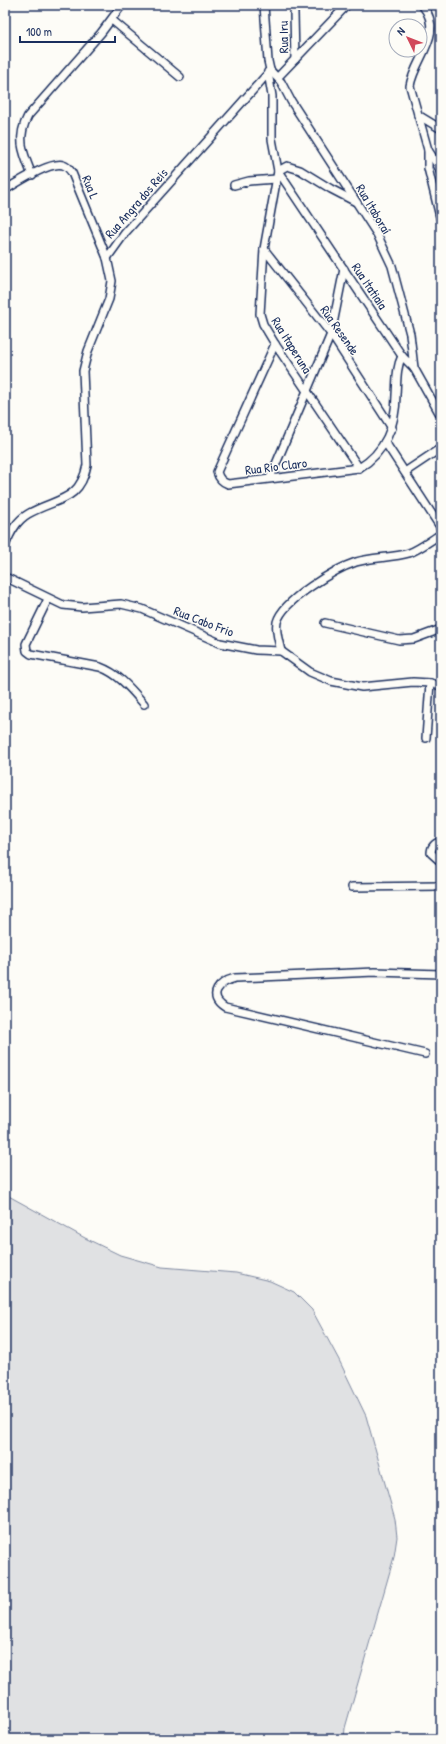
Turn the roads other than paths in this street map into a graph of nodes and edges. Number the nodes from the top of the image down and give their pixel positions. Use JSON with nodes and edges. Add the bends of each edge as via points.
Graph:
{"nodes":[{"id":1,"x":122,"y":5,"type":"edge"},
{"id":2,"x":264,"y":5,"type":"edge"},
{"id":3,"x":347,"y":5,"type":"edge"},
{"id":4,"x":422,"y":5,"type":"edge"},
{"id":5,"x":294,"y":13,"type":"dead end"},
{"id":6,"x":112,"y":20,"type":"junction"},
{"id":7,"x":295,"y":59,"type":"junction"},
{"id":8,"x":269,"y":71,"type":"junction"},
{"id":9,"x":180,"y":77,"type":"dead end"},
{"id":10,"x":278,"y":77,"type":"junction"},
{"id":11,"x":418,"y":115,"type":"junction"},
{"id":12,"x":441,"y":129,"type":"edge"},
{"id":13,"x":428,"y":150,"type":"junction"},
{"id":14,"x":278,"y":171,"type":"junction"},
{"id":15,"x":441,"y":173,"type":"edge"},
{"id":16,"x":32,"y":175,"type":"junction"},
{"id":17,"x":276,"y":179,"type":"junction"},
{"id":18,"x":234,"y":185,"type":"dead end"},
{"id":19,"x":5,"y":190,"type":"edge"},
{"id":20,"x":357,"y":202,"type":"junction"},
{"id":21,"x":441,"y":221,"type":"edge"},
{"id":22,"x":264,"y":249,"type":"junction"},
{"id":23,"x":107,"y":258,"type":"junction"},
{"id":24,"x":344,"y":269,"type":"junction"},
{"id":25,"x":331,"y":334,"type":"junction"},
{"id":26,"x":275,"y":344,"type":"junction"},
{"id":27,"x":402,"y":356,"type":"junction"},
{"id":28,"x":414,"y":368,"type":"junction"},
{"id":29,"x":308,"y":391,"type":"junction"},
{"id":30,"x":441,"y":416,"type":"edge"},
{"id":31,"x":392,"y":428,"type":"junction"},
{"id":32,"x":385,"y":442,"type":"junction"},
{"id":33,"x":441,"y":448,"type":"edge"},
{"id":34,"x":358,"y":468,"type":"junction"},
{"id":35,"x":405,"y":472,"type":"junction"},
{"id":36,"x":270,"y":478,"type":"junction"},
{"id":37,"x":441,"y":528,"type":"edge"},
{"id":38,"x":441,"y":534,"type":"edge"},
{"id":39,"x":5,"y":546,"type":"edge"},
{"id":40,"x":5,"y":577,"type":"edge"},
{"id":41,"x":48,"y":599,"type":"junction"},
{"id":42,"x":326,"y":623,"type":"dead end"},
{"id":43,"x":441,"y":628,"type":"edge"},
{"id":44,"x":281,"y":651,"type":"junction"},
{"id":45,"x":430,"y":683,"type":"junction"},
{"id":46,"x":441,"y":686,"type":"edge"},
{"id":47,"x":144,"y":704,"type":"dead end"},
{"id":48,"x":426,"y":738,"type":"dead end"},
{"id":49,"x":441,"y":841,"type":"edge"},
{"id":50,"x":441,"y":862,"type":"edge"},
{"id":51,"x":441,"y":886,"type":"edge"},
{"id":52,"x":352,"y":887,"type":"dead end"},
{"id":53,"x":441,"y":974,"type":"edge"},
{"id":54,"x":425,"y":1054,"type":"dead end"}],
"edges":[{"from":1,"to":6,"type":"street"},
{"from":2,"to":8,"type":"street","name":"Rua Itaperuna"},
{"from":3,"to":7,"type":"street"},
{"from":4,"to":11,"type":"street","via":[[430,17],[432,27],[429,45],[411,79],[410,86]]},
{"from":5,"to":7,"type":"street","name":"Rua Iru"},
{"from":6,"to":9,"type":"street"},
{"from":6,"to":16,"type":"street","via":[[28,116],[23,125],[22,145]]},
{"from":7,"to":10,"type":"street"},
{"from":8,"to":10,"type":"street"},
{"from":8,"to":14,"type":"street","name":"Rua Itaperuna","via":[[272,139]]},
{"from":8,"to":23,"type":"street","name":"Rua Angra dos Reis","via":[[124,233]]},
{"from":10,"to":20,"type":"street","name":"Rua Itaboraí"},
{"from":11,"to":12,"type":"street"},
{"from":11,"to":13,"type":"street"},
{"from":13,"to":15,"type":"street"},
{"from":13,"to":21,"type":"street","via":[[428,168]]},
{"from":14,"to":17,"type":"street","name":"Rua Itaperuna"},
{"from":14,"to":20,"type":"street","via":[[287,166],[300,170]]},
{"from":14,"to":24,"type":"street","name":"Rua Itatiaia"},
{"from":16,"to":19,"type":"street","name":"Rua L"},
{"from":16,"to":23,"type":"street","name":"Rua L","via":[[57,165],[68,168]]},
{"from":17,"to":18,"type":"street"},
{"from":17,"to":22,"type":"street","name":"Rua Itaperuna"},
{"from":20,"to":28,"type":"street","name":"Rua Itaboraí","via":[[392,266],[410,334]]},
{"from":22,"to":25,"type":"street","name":"Rua Resende"},
{"from":22,"to":26,"type":"street","name":"Rua Itaperuna","via":[[260,314]]},
{"from":23,"to":39,"type":"street","name":"Rua Angra dos Reis","via":[[112,281],[109,298],[88,351],[83,371],[87,465],[84,479],[78,489],[66,497],[28,514],[15,525]]},
{"from":24,"to":25,"type":"street"},
{"from":24,"to":27,"type":"street","name":"Rua Itatiaia"},
{"from":25,"to":29,"type":"street"},
{"from":25,"to":31,"type":"street","name":"Rua Resende"},
{"from":26,"to":29,"type":"street","name":"Rua Itaperuna"},
{"from":26,"to":36,"type":"street","name":"Rua Rio Claro","via":[[217,472],[218,478],[228,484]]},
{"from":27,"to":28,"type":"street","name":"Rua Itatiaia"},
{"from":27,"to":31,"type":"street","name":"Rua Rio Claro","via":[[397,369]]},
{"from":28,"to":30,"type":"street","name":"Rua Itatiaia"},
{"from":29,"to":34,"type":"street","name":"Rua Itaperuna"},
{"from":29,"to":36,"type":"street"},
{"from":31,"to":32,"type":"street","name":"Rua Rio Claro"},
{"from":32,"to":34,"type":"street","name":"Rua Rio Claro","via":[[368,463]]},
{"from":32,"to":35,"type":"street"},
{"from":33,"to":35,"type":"street"},
{"from":34,"to":36,"type":"street","name":"Rua Rio Claro"},
{"from":35,"to":37,"type":"street"},
{"from":38,"to":44,"type":"street","via":[[411,552],[355,563],[318,580],[283,611],[277,621],[276,631]]},
{"from":40,"to":41,"type":"street","name":"Rua Cabo Frio"},
{"from":41,"to":44,"type":"street","name":"Rua Cabo Frio","via":[[63,605],[82,607],[121,604],[142,609],[220,643],[256,650]]},
{"from":41,"to":47,"type":"street","via":[[26,644],[28,651],[31,654],[110,671],[121,678]]},
{"from":42,"to":43,"type":"street","via":[[399,640],[414,639]]},
{"from":44,"to":45,"type":"street","via":[[310,672],[331,681],[362,687]]},
{"from":45,"to":46,"type":"street"},
{"from":45,"to":48,"type":"street"},
{"from":49,"to":50,"type":"street","via":[[434,845],[431,854]]},
{"from":51,"to":52,"type":"street"},
{"from":53,"to":54,"type":"street","via":[[374,972],[235,978],[226,980],[216,991],[218,1003],[225,1007]]}]}
